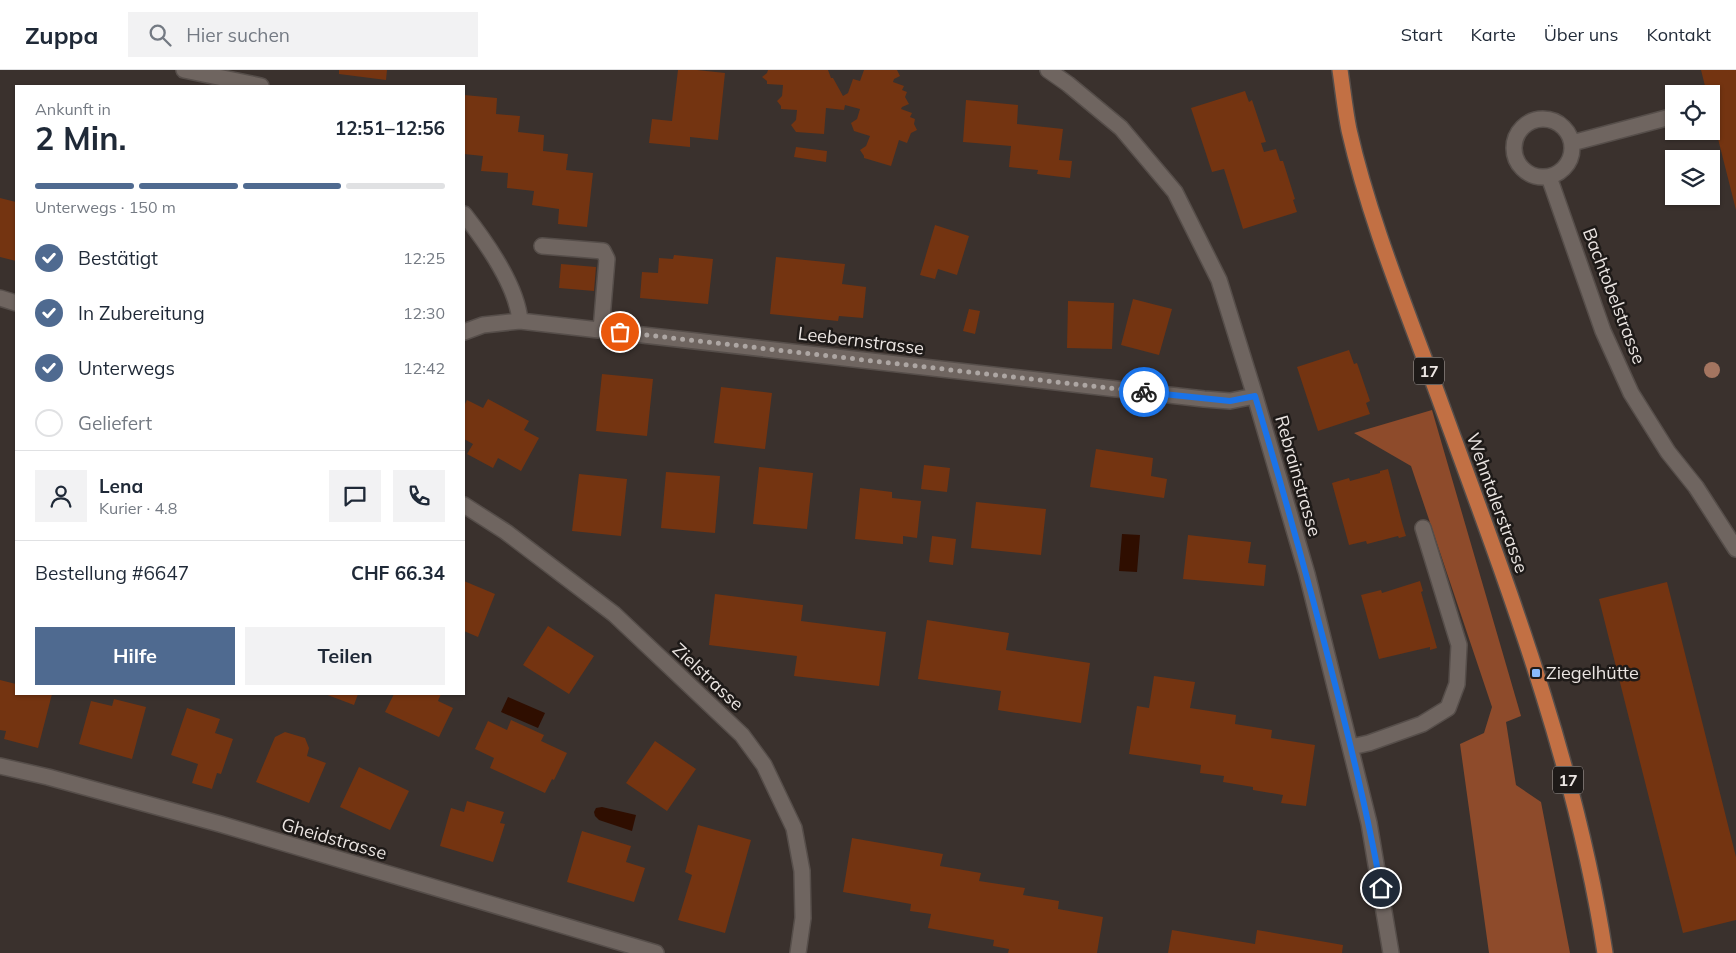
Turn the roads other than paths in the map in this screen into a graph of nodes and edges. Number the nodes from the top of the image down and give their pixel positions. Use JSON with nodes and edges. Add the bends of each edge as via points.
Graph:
{"nodes":[{"id":1,"x":184,"y":70,"type":"edge"},
{"id":2,"x":1048,"y":70,"type":"edge"},
{"id":3,"x":1340,"y":70,"type":"edge"},
{"id":4,"x":256,"y":85,"type":"edge"},
{"id":5,"x":1665,"y":118,"type":"edge"},
{"id":6,"x":1572,"y":143,"type":"junction"},
{"id":7,"x":1549,"y":177,"type":"junction"},
{"id":8,"x":465,"y":215,"type":"edge"},
{"id":9,"x":542,"y":246,"type":"dead end"},
{"id":10,"x":0,"y":298,"type":"edge"},
{"id":11,"x":15,"y":303,"type":"edge"},
{"id":12,"x":520,"y":321,"type":"junction"},
{"id":13,"x":601,"y":330,"type":"junction"},
{"id":14,"x":465,"y":332,"type":"edge"},
{"id":15,"x":1255,"y":396,"type":"junction"},
{"id":16,"x":465,"y":506,"type":"edge"},
{"id":17,"x":1424,"y":528,"type":"dead end"},
{"id":18,"x":1736,"y":549,"type":"edge"},
{"id":19,"x":1351,"y":747,"type":"junction"},
{"id":20,"x":0,"y":766,"type":"edge"},
{"id":21,"x":656,"y":953,"type":"edge"},
{"id":22,"x":798,"y":953,"type":"edge"},
{"id":23,"x":1391,"y":953,"type":"edge"},
{"id":24,"x":1604,"y":953,"type":"edge"}],
"edges":[{"from":1,"to":4,"type":"street"},
{"from":2,"to":15,"type":"street","name":"Rebrainstrasse","via":[[1121,128],[1174,192],[1219,280]]},
{"from":3,"to":24,"type":"main road","name":"Wehntalerstrasse","number":"17","via":[[1349,129],[1374,219],[1496,556],[1562,756],[1588,861]]},
{"from":5,"to":6,"type":"street"},
{"from":6,"to":7,"type":"street","via":[[1570,160],[1558,173]]},
{"from":6,"to":7,"type":"street","via":[[1563,126],[1550,120],[1535,120],[1519,131],[1515,140],[1516,160],[1530,174]]},
{"from":7,"to":18,"type":"street","name":"Bachtobelstrasse","via":[[1602,331],[1631,393]]},
{"from":8,"to":12,"type":"street","via":[[508,282],[519,307]]},
{"from":9,"to":13,"type":"street","via":[[602,251],[607,259]]},
{"from":10,"to":11,"type":"street"},
{"from":12,"to":13,"type":"street","name":"Leebernstrasse"},
{"from":12,"to":14,"type":"street","name":"Leebernstrasse","via":[[482,325]]},
{"from":13,"to":15,"type":"street","name":"Leebernstrasse","via":[[1204,399],[1230,401]]},
{"from":15,"to":19,"type":"street","name":"Rebrainstrasse","via":[[1307,574]]},
{"from":16,"to":22,"type":"street","name":"Zielstrasse","via":[[506,532],[614,614],[742,735],[764,765],[794,828],[802,871]]},
{"from":17,"to":19,"type":"street","via":[[1458,645],[1457,684],[1448,708],[1422,724]]},
{"from":19,"to":23,"type":"street","name":"Rebrainstrasse","via":[[1369,823]]},
{"from":20,"to":21,"type":"street","name":"Gheidstrasse","via":[[220,824]]}]}
